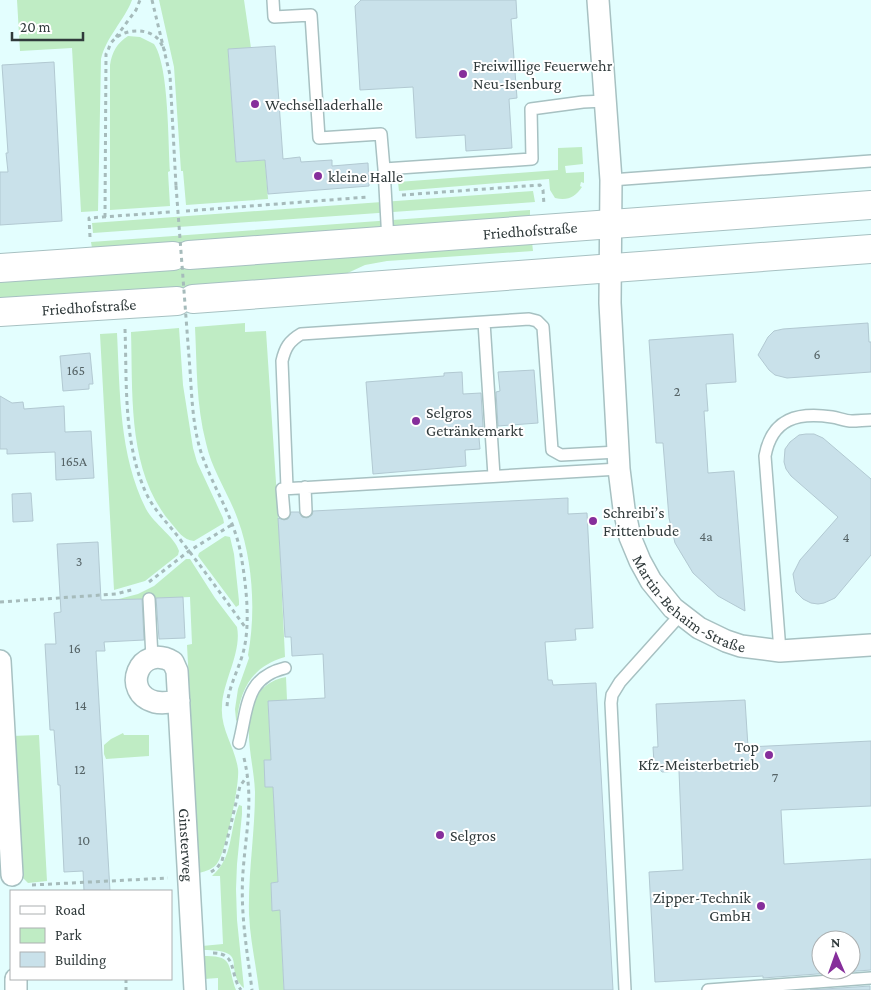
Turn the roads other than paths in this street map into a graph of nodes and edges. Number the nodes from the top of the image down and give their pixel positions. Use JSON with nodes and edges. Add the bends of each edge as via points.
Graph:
{"nodes":[{"id":1,"x":273,"y":0,"type":"edge"},
{"id":2,"x":598,"y":0,"type":"edge"},
{"id":3,"x":605,"y":101,"type":"junction"},
{"id":4,"x":871,"y":161,"type":"edge"},
{"id":5,"x":384,"y":169,"type":"junction"},
{"id":6,"x":611,"y":180,"type":"junction"},
{"id":7,"x":871,"y":205,"type":"edge"},
{"id":8,"x":610,"y":224,"type":"junction"},
{"id":9,"x":388,"y":241,"type":"junction"},
{"id":10,"x":871,"y":249,"type":"edge"},
{"id":11,"x":0,"y":268,"type":"edge"},
{"id":12,"x":610,"y":269,"type":"junction"},
{"id":13,"x":0,"y":312,"type":"edge"},
{"id":14,"x":484,"y":322,"type":"junction"},
{"id":15,"x":871,"y":420,"type":"edge"},
{"id":16,"x":619,"y":460,"type":"junction"},
{"id":17,"x":494,"y":476,"type":"junction"},
{"id":18,"x":305,"y":487,"type":"junction"},
{"id":19,"x":287,"y":488,"type":"junction"},
{"id":20,"x":306,"y":511,"type":"dead end"},
{"id":21,"x":284,"y":513,"type":"dead end"},
{"id":22,"x":149,"y":599,"type":"dead end"},
{"id":23,"x":681,"y":614,"type":"junction"},
{"id":24,"x":871,"y":645,"type":"edge"},
{"id":25,"x":780,"y":651,"type":"junction"},
{"id":26,"x":152,"y":658,"type":"junction"},
{"id":27,"x":0,"y":661,"type":"edge"},
{"id":28,"x":285,"y":668,"type":"dead end"},
{"id":29,"x":179,"y":701,"type":"junction"},
{"id":30,"x":239,"y":743,"type":"road end"},
{"id":31,"x":3,"y":793,"type":"edge"},
{"id":32,"x":12,"y":875,"type":"dead end"},
{"id":33,"x":871,"y":978,"type":"edge"},
{"id":34,"x":195,"y":990,"type":"edge"},
{"id":35,"x":625,"y":990,"type":"edge"},
{"id":36,"x":708,"y":990,"type":"edge"}],
"edges":[{"from":1,"to":5,"type":"lane","via":[[274,17],[311,15],[319,138],[381,134]]},
{"from":2,"to":3,"type":"street","name":"Martin-Behaim-Straße"},
{"from":3,"to":5,"type":"lane","via":[[531,109],[532,159]]},
{"from":3,"to":6,"type":"street","name":"Martin-Behaim-Straße"},
{"from":4,"to":6,"type":"lane"},
{"from":5,"to":9,"type":"lane"},
{"from":6,"to":8,"type":"street","name":"Martin-Behaim-Straße"},
{"from":7,"to":8,"type":"main road","name":"Friedhofstraße"},
{"from":8,"to":9,"type":"main road","name":"Friedhofstraße"},
{"from":8,"to":12,"type":"street","name":"Martin-Behaim-Straße"},
{"from":9,"to":11,"type":"main road","name":"Friedhofstraße"},
{"from":10,"to":12,"type":"main road","name":"Friedhofstraße"},
{"from":12,"to":13,"type":"main road","name":"Friedhofstraße"},
{"from":12,"to":16,"type":"street","name":"Martin-Behaim-Straße"},
{"from":14,"to":16,"type":"lane","via":[[529,319],[543,327],[552,450],[561,455]]},
{"from":14,"to":17,"type":"lane"},
{"from":14,"to":19,"type":"lane","via":[[301,334],[292,340],[282,361]]},
{"from":15,"to":25,"type":"lane","via":[[820,416],[792,418],[773,434],[768,443],[765,456]]},
{"from":16,"to":17,"type":"lane"},
{"from":16,"to":23,"type":"street","name":"Martin-Behaim-Straße","via":[[630,537],[651,582]]},
{"from":17,"to":18,"type":"lane"},
{"from":18,"to":19,"type":"lane"},
{"from":18,"to":20,"type":"lane"},
{"from":19,"to":21,"type":"lane","via":[[282,489]]},
{"from":22,"to":26,"type":"lane"},
{"from":23,"to":25,"type":"street","name":"Martin-Behaim-Straße","via":[[699,628],[726,641],[749,648]]},
{"from":23,"to":35,"type":"lane","via":[[612,695]]},
{"from":24,"to":25,"type":"street","name":"Martin-Behaim-Straße"},
{"from":26,"to":29,"type":"street","name":"Ginsterweg","via":[[163,657],[176,666]]},
{"from":26,"to":29,"type":"street","via":[[137,672],[138,689],[143,696],[156,702]]},
{"from":27,"to":31,"type":"street"},
{"from":28,"to":30,"type":"lane","via":[[274,670],[255,685],[249,695]]},
{"from":29,"to":34,"type":"street","name":"Ginsterweg"},
{"from":31,"to":32,"type":"street"},
{"from":33,"to":36,"type":"lane"}]}
